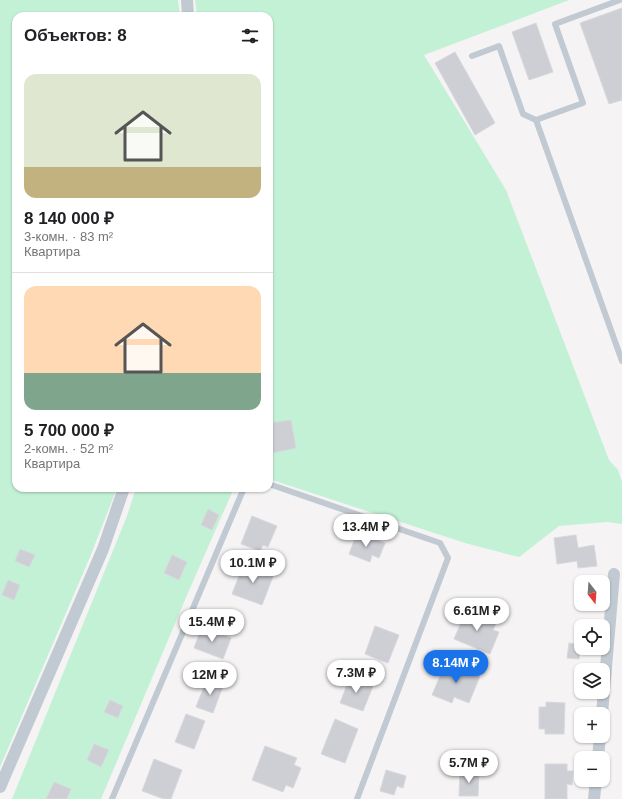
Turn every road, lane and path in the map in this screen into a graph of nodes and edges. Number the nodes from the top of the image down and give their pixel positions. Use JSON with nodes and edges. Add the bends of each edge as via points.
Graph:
{"nodes":[{"id":1,"x":187,"y":0,"type":"edge"},
{"id":2,"x":620,"y":0,"type":"edge"},
{"id":3,"x":188,"y":12,"type":"edge"},
{"id":4,"x":472,"y":56,"type":"dead end"},
{"id":5,"x":536,"y":120,"type":"junction"},
{"id":6,"x":622,"y":361,"type":"edge"},
{"id":7,"x":273,"y":485,"type":"edge"},
{"id":8,"x":123,"y":492,"type":"edge"},
{"id":9,"x":242,"y":492,"type":"edge"},
{"id":10,"x":614,"y":574,"type":"dead end"},
{"id":11,"x":603,"y":707,"type":"edge"},
{"id":12,"x":0,"y":787,"type":"edge"},
{"id":13,"x":595,"y":787,"type":"edge"},
{"id":14,"x":112,"y":799,"type":"edge"},
{"id":15,"x":357,"y":799,"type":"edge"},
{"id":16,"x":594,"y":799,"type":"edge"}],
"edges":[{"from":1,"to":3,"type":"street"},
{"from":2,"to":5,"type":"lane","via":[[555,24],[583,103]]},
{"from":4,"to":5,"type":"lane","via":[[499,46],[523,114]]},
{"from":5,"to":6,"type":"lane"},
{"from":7,"to":15,"type":"lane","via":[[440,544],[448,558]]},
{"from":8,"to":12,"type":"street","via":[[103,548]]},
{"from":9,"to":14,"type":"lane"},
{"from":10,"to":11,"type":"street"},
{"from":13,"to":16,"type":"street"}]}
